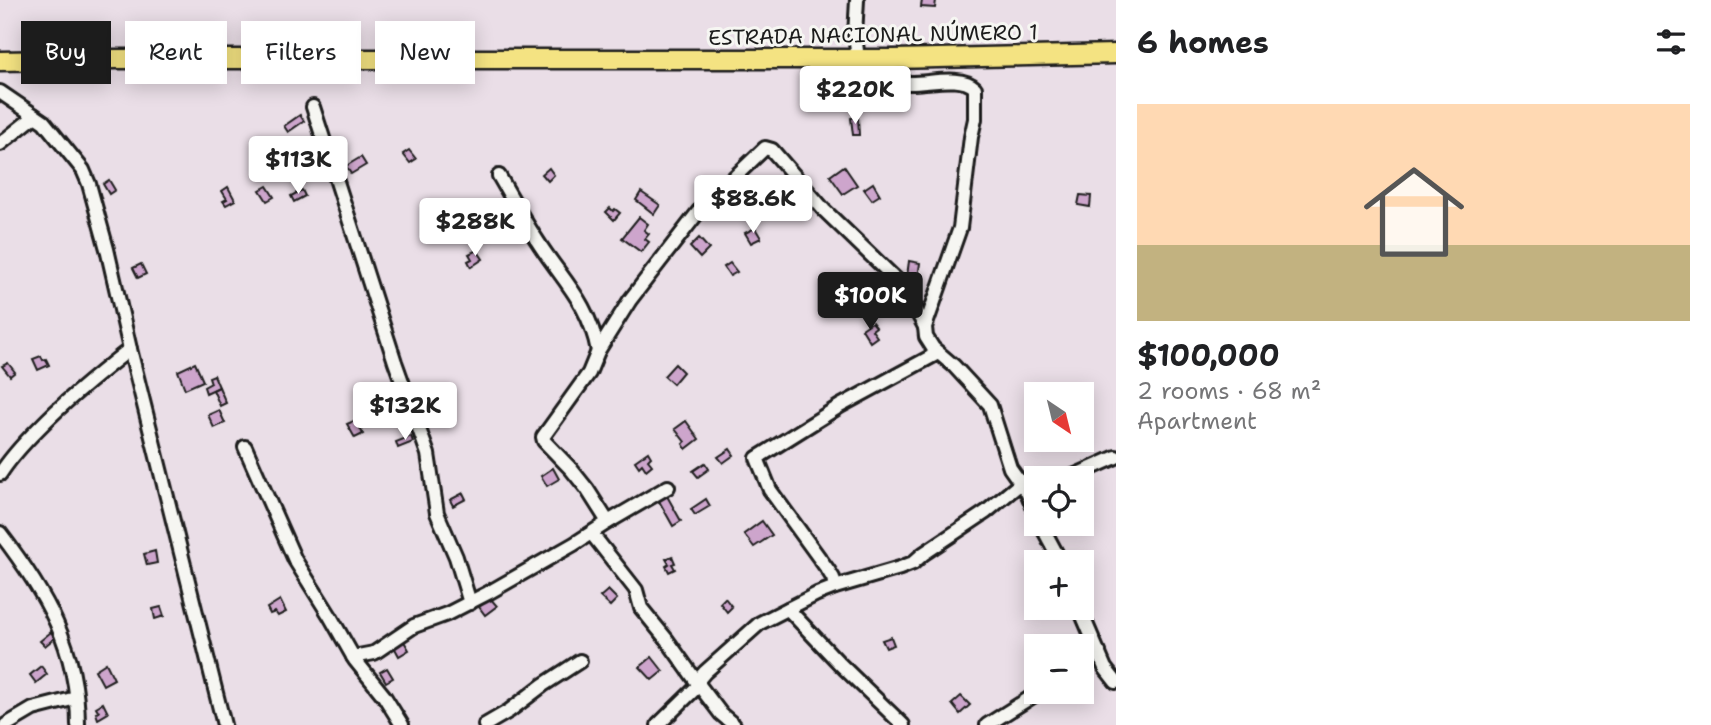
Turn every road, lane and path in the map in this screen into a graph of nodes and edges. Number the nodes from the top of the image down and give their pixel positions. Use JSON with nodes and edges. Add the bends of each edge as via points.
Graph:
{"nodes":[{"id":1,"x":858,"y":0,"type":"edge"},
{"id":2,"x":1116,"y":54,"type":"edge"},
{"id":3,"x":859,"y":59,"type":"junction"},
{"id":4,"x":0,"y":61,"type":"edge"},
{"id":5,"x":0,"y":92,"type":"edge"},
{"id":6,"x":313,"y":107,"type":"dead end"},
{"id":7,"x":35,"y":116,"type":"junction"},
{"id":8,"x":0,"y":144,"type":"edge"},
{"id":9,"x":499,"y":176,"type":"dead end"},
{"id":10,"x":925,"y":327,"type":"junction"},
{"id":11,"x":130,"y":349,"type":"junction"},
{"id":12,"x":598,"y":351,"type":"junction"},
{"id":13,"x":939,"y":353,"type":"junction"},
{"id":14,"x":245,"y":447,"type":"dead end"},
{"id":15,"x":1116,"y":457,"type":"edge"},
{"id":16,"x":1094,"y":467,"type":"edge"},
{"id":17,"x":0,"y":474,"type":"edge"},
{"id":18,"x":1024,"y":484,"type":"edge"},
{"id":19,"x":668,"y":487,"type":"dead end"},
{"id":20,"x":1024,"y":490,"type":"edge"},
{"id":21,"x":608,"y":522,"type":"junction"},
{"id":22,"x":0,"y":533,"type":"edge"},
{"id":23,"x":592,"y":534,"type":"junction"},
{"id":24,"x":835,"y":586,"type":"junction"},
{"id":25,"x":470,"y":603,"type":"junction"},
{"id":26,"x":788,"y":609,"type":"junction"},
{"id":27,"x":1085,"y":620,"type":"edge"},
{"id":28,"x":1099,"y":652,"type":"junction"},
{"id":29,"x":374,"y":653,"type":"junction"},
{"id":30,"x":1094,"y":656,"type":"edge"},
{"id":31,"x":353,"y":657,"type":"junction"},
{"id":32,"x":580,"y":661,"type":"dead end"},
{"id":33,"x":369,"y":677,"type":"junction"},
{"id":34,"x":1116,"y":682,"type":"edge"},
{"id":35,"x":699,"y":685,"type":"junction"},
{"id":36,"x":76,"y":698,"type":"junction"},
{"id":37,"x":1024,"y":702,"type":"edge"},
{"id":38,"x":6,"y":725,"type":"edge"},
{"id":39,"x":78,"y":725,"type":"edge"},
{"id":40,"x":224,"y":725,"type":"edge"},
{"id":41,"x":402,"y":725,"type":"edge"},
{"id":42,"x":485,"y":725,"type":"edge"},
{"id":43,"x":658,"y":725,"type":"edge"},
{"id":44,"x":734,"y":725,"type":"edge"},
{"id":45,"x":903,"y":725,"type":"edge"},
{"id":46,"x":987,"y":725,"type":"edge"}],
"edges":[{"from":1,"to":3,"type":"street","via":[[855,35]]},
{"from":2,"to":3,"type":"highway","name":"ESTRADA NACIONAL NÚMERO 1"},
{"from":3,"to":4,"type":"highway","name":"ESTRADA NACIONAL NÚMERO 1"},
{"from":3,"to":10,"type":"street","via":[[869,79],[876,81],[951,80],[975,88],[960,228]]},
{"from":5,"to":7,"type":"street"},
{"from":6,"to":25,"type":"street","via":[[428,454],[438,513]]},
{"from":7,"to":8,"type":"street"},
{"from":7,"to":11,"type":"street","via":[[52,130],[86,177]]},
{"from":9,"to":12,"type":"street","via":[[538,243],[586,310]]},
{"from":10,"to":12,"type":"street","via":[[904,287],[824,210],[772,150],[765,148],[699,211],[630,300]]},
{"from":10,"to":13,"type":"street","via":[[929,343]]},
{"from":11,"to":17,"type":"street","via":[[65,401]]},
{"from":11,"to":40,"type":"street"},
{"from":12,"to":21,"type":"street","via":[[589,373],[543,437]]},
{"from":13,"to":18,"type":"street","via":[[990,405],[1010,468]]},
{"from":13,"to":24,"type":"street","via":[[757,458],[770,490]]},
{"from":14,"to":31,"type":"street","via":[[295,560]]},
{"from":15,"to":16,"type":"street"},
{"from":19,"to":21,"type":"street"},
{"from":20,"to":24,"type":"street","via":[[913,563]]},
{"from":21,"to":23,"type":"street"},
{"from":22,"to":36,"type":"street","via":[[55,616],[75,677]]},
{"from":23,"to":25,"type":"street"},
{"from":23,"to":35,"type":"street","via":[[636,590],[641,608]]},
{"from":24,"to":26,"type":"street"},
{"from":25,"to":29,"type":"street","via":[[414,625]]},
{"from":26,"to":35,"type":"street","via":[[737,643],[705,672]]},
{"from":26,"to":45,"type":"street"},
{"from":27,"to":28,"type":"street"},
{"from":28,"to":30,"type":"street"},
{"from":28,"to":34,"type":"street"},
{"from":29,"to":31,"type":"street"},
{"from":29,"to":33,"type":"street"},
{"from":31,"to":33,"type":"street"},
{"from":32,"to":42,"type":"street"},
{"from":33,"to":41,"type":"street"},
{"from":35,"to":43,"type":"street"},
{"from":35,"to":44,"type":"street"},
{"from":36,"to":38,"type":"street","via":[[33,709]]},
{"from":36,"to":39,"type":"street"},
{"from":37,"to":46,"type":"street"}]}
